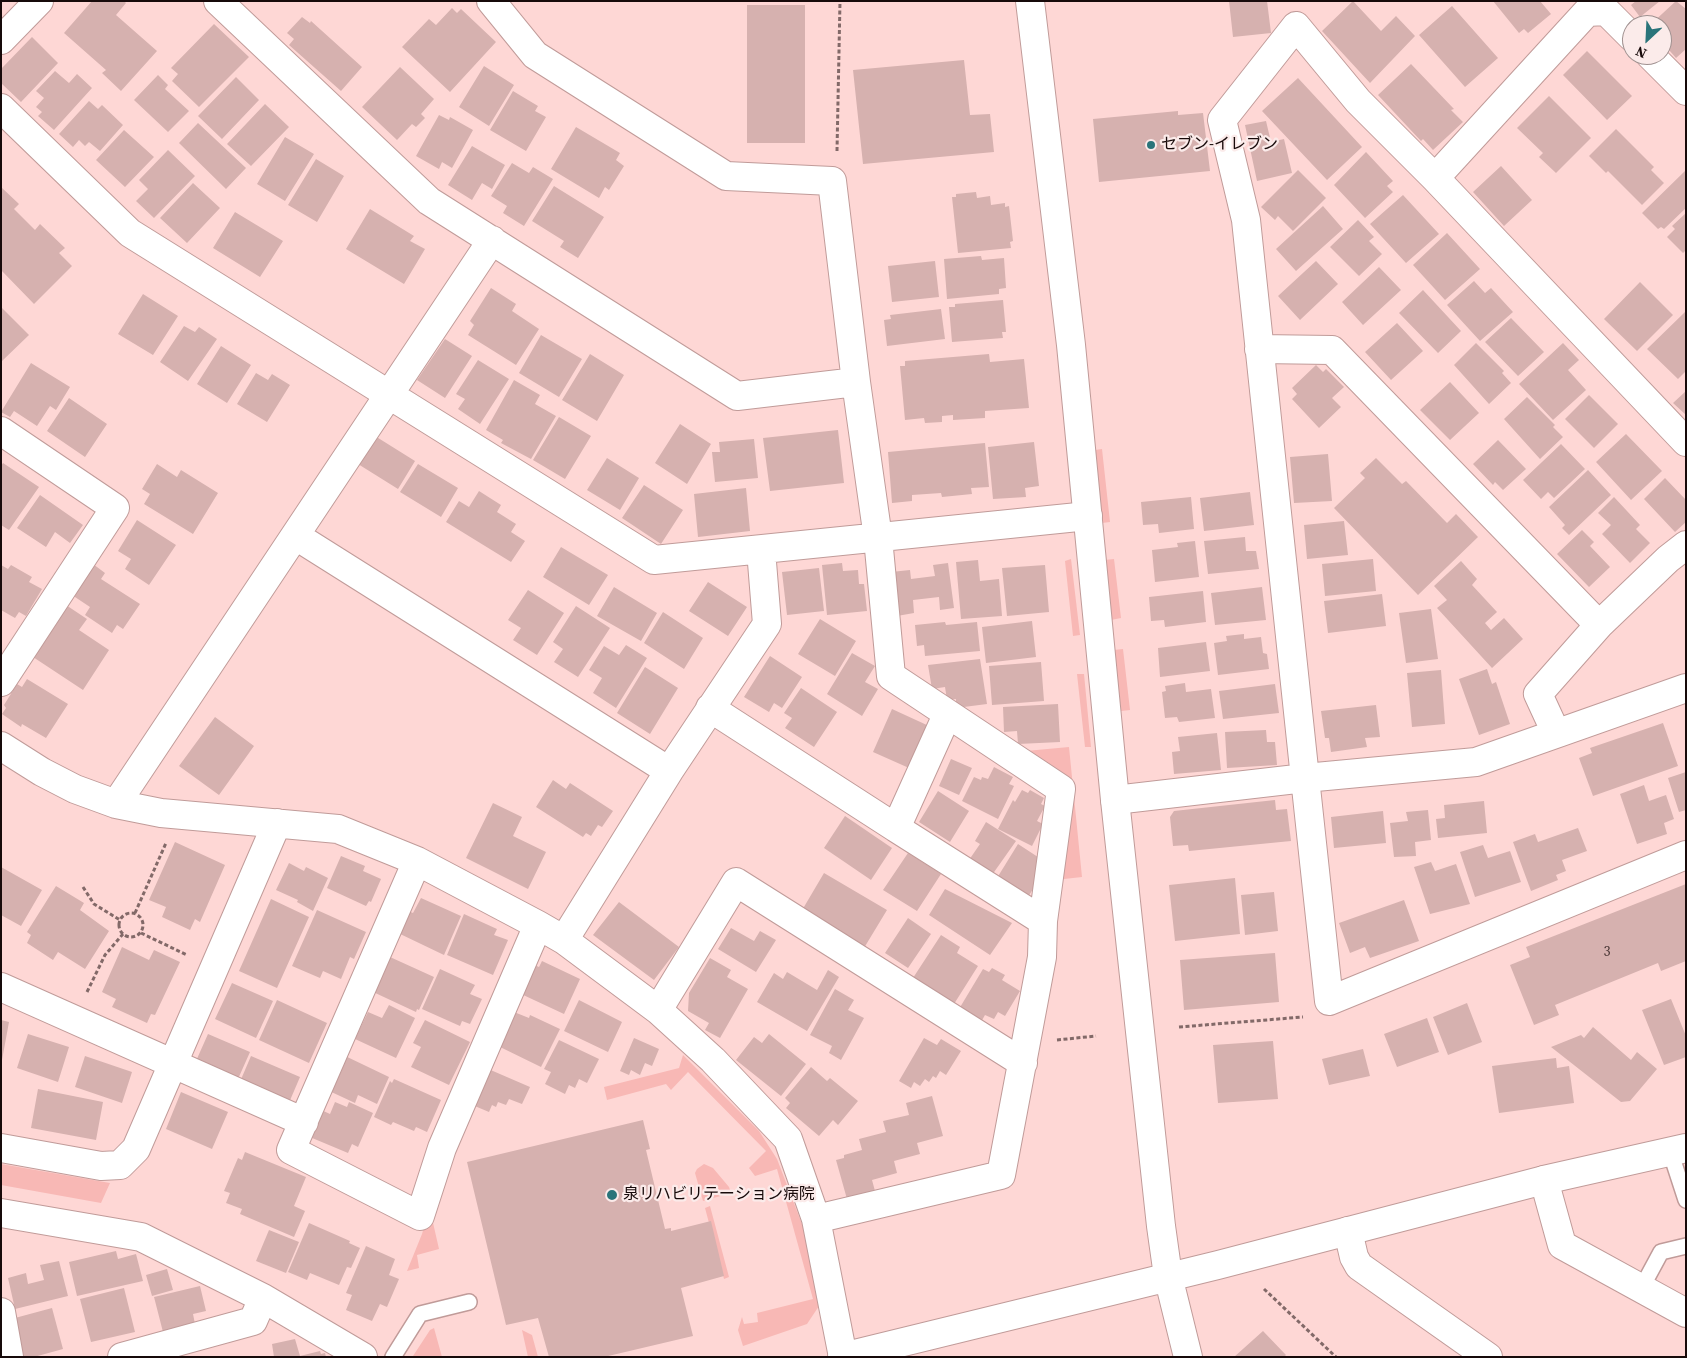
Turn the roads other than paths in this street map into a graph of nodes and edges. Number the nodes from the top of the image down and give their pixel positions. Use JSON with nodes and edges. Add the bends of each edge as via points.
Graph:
{"nodes":[{"id":1,"x":38,"y":1,"type":"edge"},
{"id":2,"x":218,"y":1,"type":"edge"},
{"id":3,"x":491,"y":1,"type":"edge"},
{"id":4,"x":1030,"y":1,"type":"edge"},
{"id":5,"x":1622,"y":27,"type":"edge"},
{"id":6,"x":1,"y":40,"type":"edge"},
{"id":7,"x":1660,"y":65,"type":"edge"},
{"id":8,"x":1686,"y":91,"type":"edge"},
{"id":9,"x":1,"y":108,"type":"edge"},
{"id":10,"x":1435,"y":178,"type":"junction"},
{"id":11,"x":492,"y":240,"type":"junction"},
{"id":12,"x":1259,"y":348,"type":"junction"},
{"id":13,"x":856,"y":382,"type":"junction"},
{"id":14,"x":389,"y":395,"type":"junction"},
{"id":15,"x":2,"y":432,"type":"edge"},
{"id":16,"x":1686,"y":442,"type":"edge"},
{"id":17,"x":1088,"y":516,"type":"junction"},
{"id":18,"x":296,"y":536,"type":"junction"},
{"id":19,"x":878,"y":538,"type":"junction"},
{"id":20,"x":1686,"y":546,"type":"edge"},
{"id":21,"x":761,"y":550,"type":"junction"},
{"id":22,"x":1599,"y":625,"type":"junction"},
{"id":23,"x":1,"y":682,"type":"edge"},
{"id":24,"x":1686,"y":688,"type":"edge"},
{"id":25,"x":710,"y":708,"type":"junction"},
{"id":26,"x":947,"y":715,"type":"junction"},
{"id":27,"x":1556,"y":733,"type":"junction"},
{"id":28,"x":1,"y":746,"type":"edge"},
{"id":29,"x":669,"y":771,"type":"junction"},
{"id":30,"x":1305,"y":778,"type":"junction"},
{"id":31,"x":1115,"y":800,"type":"junction"},
{"id":32,"x":116,"y":804,"type":"junction"},
{"id":33,"x":277,"y":823,"type":"junction"},
{"id":34,"x":896,"y":828,"type":"junction"},
{"id":35,"x":1686,"y":855,"type":"edge"},
{"id":36,"x":417,"y":861,"type":"junction"},
{"id":37,"x":1043,"y":921,"type":"junction"},
{"id":38,"x":538,"y":925,"type":"junction"},
{"id":39,"x":564,"y":940,"type":"junction"},
{"id":40,"x":1,"y":987,"type":"edge"},
{"id":41,"x":658,"y":1010,"type":"junction"},
{"id":42,"x":1025,"y":1053,"type":"junction"},
{"id":43,"x":173,"y":1064,"type":"junction"},
{"id":44,"x":304,"y":1122,"type":"junction"},
{"id":45,"x":1,"y":1148,"type":"edge"},
{"id":46,"x":1678,"y":1150,"type":"edge"},
{"id":47,"x":1544,"y":1180,"type":"junction"},
{"id":48,"x":1686,"y":1200,"type":"edge"},
{"id":49,"x":1,"y":1214,"type":"edge"},
{"id":50,"x":816,"y":1220,"type":"junction"},
{"id":51,"x":1348,"y":1231,"type":"junction"},
{"id":52,"x":1686,"y":1246,"type":"edge"},
{"id":53,"x":1168,"y":1276,"type":"junction"},
{"id":54,"x":1641,"y":1289,"type":"junction"},
{"id":55,"x":264,"y":1298,"type":"junction"},
{"id":56,"x":469,"y":1302,"type":"dead end"},
{"id":57,"x":1,"y":1312,"type":"edge"},
{"id":58,"x":1686,"y":1314,"type":"edge"},
{"id":59,"x":9,"y":1357,"type":"edge"},
{"id":60,"x":122,"y":1357,"type":"edge"},
{"id":61,"x":363,"y":1357,"type":"edge"},
{"id":62,"x":393,"y":1357,"type":"edge"},
{"id":63,"x":842,"y":1357,"type":"edge"},
{"id":64,"x":1188,"y":1357,"type":"edge"},
{"id":65,"x":1488,"y":1357,"type":"edge"}],
"edges":[{"from":1,"to":6,"type":"street"},
{"from":2,"to":11,"type":"street","via":[[429,201]]},
{"from":3,"to":13,"type":"street","via":[[536,55],[726,176],[832,182]]},
{"from":4,"to":17,"type":"street"},
{"from":5,"to":10,"type":"street","via":[[1606,11],[1586,12]]},
{"from":7,"to":8,"type":"street"},
{"from":9,"to":14,"type":"street","via":[[130,233]]},
{"from":10,"to":12,"type":"street","via":[[1358,101],[1296,26],[1222,120],[1246,220]]},
{"from":10,"to":16,"type":"street"},
{"from":11,"to":13,"type":"street","via":[[737,396]]},
{"from":11,"to":14,"type":"street"},
{"from":12,"to":22,"type":"street","via":[[1332,350]]},
{"from":12,"to":30,"type":"street"},
{"from":13,"to":19,"type":"street"},
{"from":14,"to":18,"type":"street"},
{"from":14,"to":21,"type":"street","via":[[654,560]]},
{"from":15,"to":23,"type":"street","via":[[115,508]]},
{"from":17,"to":19,"type":"street"},
{"from":17,"to":31,"type":"street"},
{"from":18,"to":29,"type":"street"},
{"from":18,"to":32,"type":"street"},
{"from":19,"to":21,"type":"street"},
{"from":19,"to":26,"type":"street","via":[[891,676]]},
{"from":20,"to":22,"type":"street"},
{"from":21,"to":25,"type":"street","via":[[767,624]]},
{"from":22,"to":27,"type":"street","via":[[1538,694]]},
{"from":24,"to":27,"type":"street"},
{"from":25,"to":29,"type":"street"},
{"from":25,"to":34,"type":"street"},
{"from":26,"to":34,"type":"street"},
{"from":26,"to":37,"type":"street","via":[[1061,789]]},
{"from":27,"to":30,"type":"street","via":[[1476,762]]},
{"from":28,"to":32,"type":"street","via":[[75,789]]},
{"from":29,"to":39,"type":"street"},
{"from":30,"to":31,"type":"street"},
{"from":30,"to":35,"type":"street","via":[[1329,1001]]},
{"from":31,"to":53,"type":"street"},
{"from":32,"to":33,"type":"street","via":[[169,813]]},
{"from":33,"to":36,"type":"street","via":[[338,829]]},
{"from":33,"to":43,"type":"street"},
{"from":34,"to":37,"type":"street"},
{"from":36,"to":38,"type":"street"},
{"from":36,"to":44,"type":"street"},
{"from":37,"to":42,"type":"street","via":[[1042,958]]},
{"from":38,"to":39,"type":"street"},
{"from":38,"to":44,"type":"street","via":[[442,1148],[420,1216],[291,1150]]},
{"from":39,"to":41,"type":"street"},
{"from":40,"to":43,"type":"street"},
{"from":41,"to":42,"type":"street","via":[[736,882]]},
{"from":41,"to":50,"type":"street","via":[[713,1060],[788,1139]]},
{"from":42,"to":50,"type":"street","via":[[1001,1175]]},
{"from":43,"to":44,"type":"street"},
{"from":43,"to":45,"type":"street","via":[[136,1149],[120,1165],[100,1166]]},
{"from":46,"to":47,"type":"street"},
{"from":46,"to":48,"type":"lane"},
{"from":47,"to":51,"type":"street"},
{"from":47,"to":54,"type":"street","via":[[1562,1245]]},
{"from":49,"to":55,"type":"street","via":[[141,1237]]},
{"from":50,"to":63,"type":"street"},
{"from":51,"to":53,"type":"street"},
{"from":51,"to":65,"type":"street","via":[[1359,1266]]},
{"from":52,"to":54,"type":"lane","via":[[1661,1252]]},
{"from":53,"to":63,"type":"street"},
{"from":53,"to":64,"type":"street"},
{"from":54,"to":58,"type":"street"},
{"from":55,"to":60,"type":"street","via":[[253,1321]]},
{"from":55,"to":61,"type":"street"},
{"from":56,"to":62,"type":"lane","via":[[420,1314]]},
{"from":57,"to":59,"type":"street"}]}
